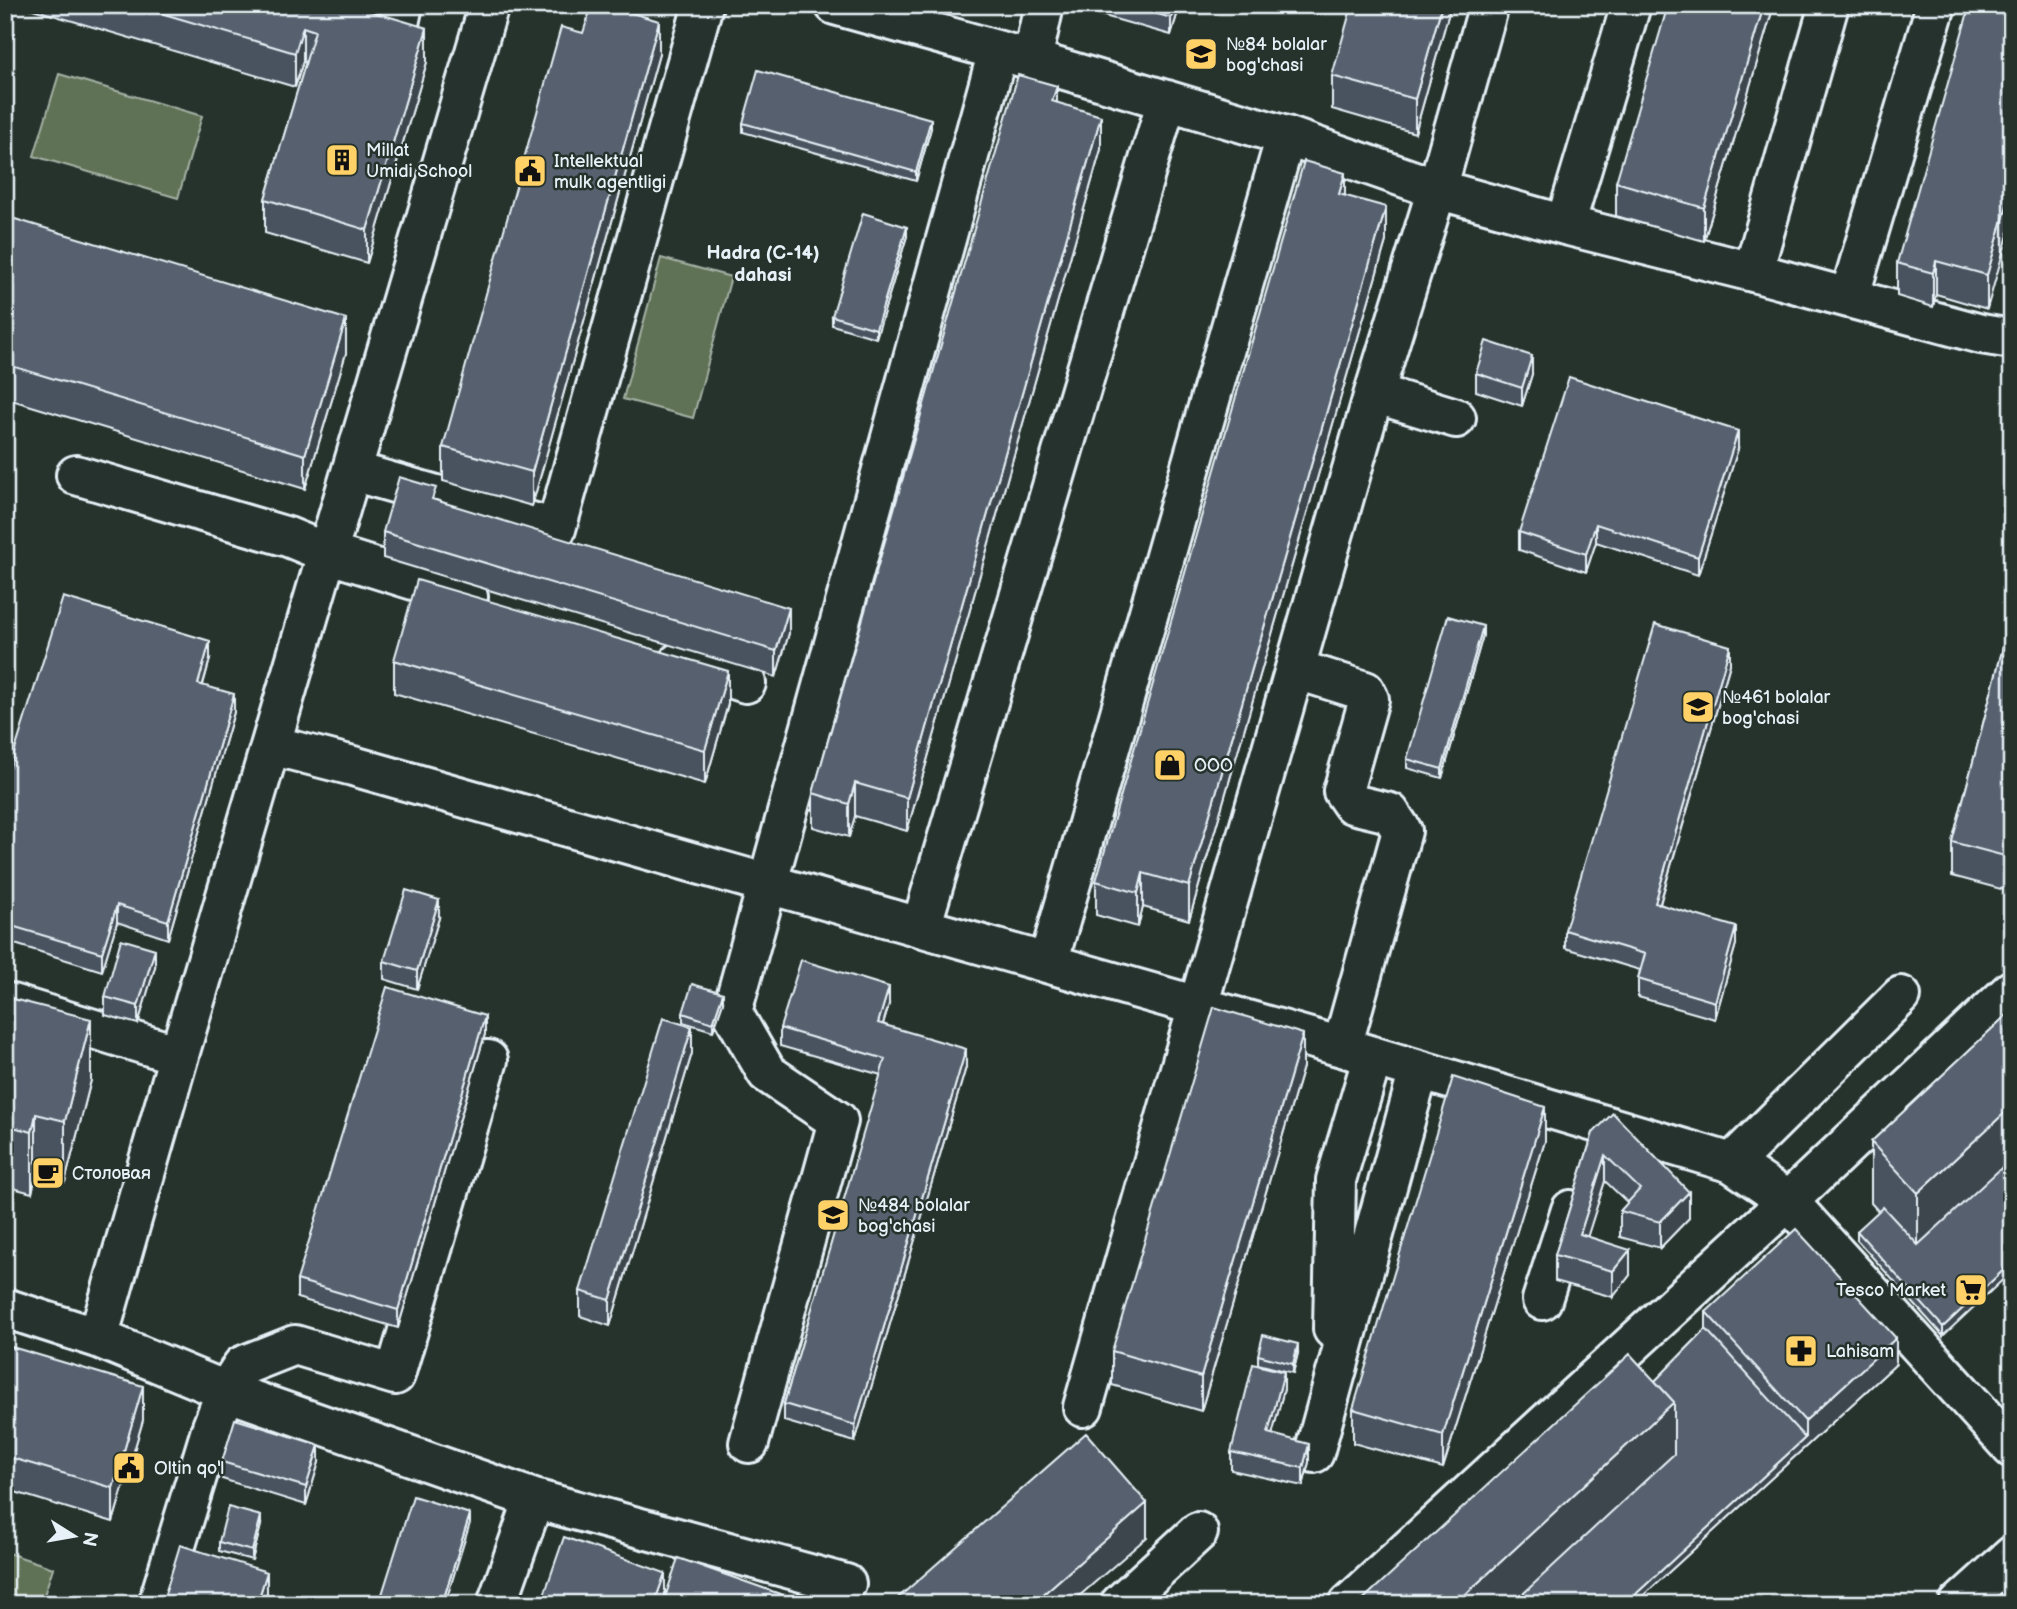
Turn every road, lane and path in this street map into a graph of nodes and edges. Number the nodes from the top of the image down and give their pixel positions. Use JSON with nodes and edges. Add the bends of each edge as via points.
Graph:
{"nodes":[{"id":1,"x":403,"y":5,"type":"edge"},
{"id":2,"x":489,"y":5,"type":"edge"},
{"id":3,"x":703,"y":5,"type":"edge"},
{"id":4,"x":835,"y":5,"type":"edge"},
{"id":5,"x":1044,"y":5,"type":"edge"},
{"id":6,"x":1489,"y":5,"type":"edge"},
{"id":7,"x":1631,"y":5,"type":"edge"},
{"id":8,"x":1829,"y":5,"type":"edge"},
{"id":9,"x":1936,"y":5,"type":"edge"},
{"id":10,"x":898,"y":14,"type":"edge"},
{"id":11,"x":393,"y":52,"type":"edge"},
{"id":12,"x":1015,"y":56,"type":"junction"},
{"id":13,"x":1167,"y":100,"type":"junction"},
{"id":14,"x":1286,"y":135,"type":"junction"},
{"id":15,"x":1437,"y":189,"type":"junction"},
{"id":16,"x":1565,"y":225,"type":"junction"},
{"id":17,"x":1753,"y":272,"type":"junction"},
{"id":18,"x":1849,"y":298,"type":"junction"},
{"id":19,"x":2012,"y":339,"type":"edge"},
{"id":20,"x":1374,"y":393,"type":"junction"},
{"id":21,"x":1456,"y":418,"type":"dead end"},
{"id":22,"x":352,"y":471,"type":"junction"},
{"id":23,"x":76,"y":475,"type":"dead end"},
{"id":24,"x":327,"y":553,"type":"junction"},
{"id":25,"x":506,"y":609,"type":"edge"},
{"id":26,"x":640,"y":650,"type":"edge"},
{"id":27,"x":1295,"y":669,"type":"junction"},
{"id":28,"x":746,"y":683,"type":"dead end"},
{"id":29,"x":271,"y":745,"type":"junction"},
{"id":30,"x":767,"y":884,"type":"junction"},
{"id":31,"x":921,"y":927,"type":"junction"},
{"id":32,"x":1048,"y":963,"type":"junction"},
{"id":33,"x":2012,"y":990,"type":"edge"},
{"id":34,"x":1901,"y":996,"type":"dead end"},
{"id":35,"x":5,"y":1002,"type":"edge"},
{"id":36,"x":1198,"y":1007,"type":"junction"},
{"id":37,"x":1358,"y":1052,"type":"junction"},
{"id":38,"x":179,"y":1055,"type":"junction"},
{"id":39,"x":488,"y":1060,"type":"dead end"},
{"id":40,"x":1419,"y":1070,"type":"junction"},
{"id":41,"x":1597,"y":1124,"type":"junction"},
{"id":42,"x":1732,"y":1163,"type":"junction"},
{"id":43,"x":1788,"y":1201,"type":"junction"},
{"id":44,"x":1542,"y":1300,"type":"dead end"},
{"id":45,"x":5,"y":1308,"type":"edge"},
{"id":46,"x":98,"y":1338,"type":"junction"},
{"id":47,"x":1332,"y":1387,"type":"junction"},
{"id":48,"x":226,"y":1391,"type":"junction"},
{"id":49,"x":1083,"y":1407,"type":"dead end"},
{"id":50,"x":749,"y":1443,"type":"dead end"},
{"id":51,"x":2012,"y":1448,"type":"edge"},
{"id":52,"x":1314,"y":1453,"type":"dead end"},
{"id":53,"x":534,"y":1499,"type":"junction"},
{"id":54,"x":1198,"y":1532,"type":"dead end"},
{"id":55,"x":2012,"y":1556,"type":"edge"},
{"id":56,"x":846,"y":1584,"type":"dead end"},
{"id":57,"x":158,"y":1604,"type":"edge"},
{"id":58,"x":497,"y":1604,"type":"edge"},
{"id":59,"x":1120,"y":1604,"type":"edge"},
{"id":60,"x":1349,"y":1604,"type":"edge"},
{"id":61,"x":1959,"y":1604,"type":"edge"}],
"edges":[{"from":1,"to":11,"type":"main road"},
{"from":2,"to":22,"type":"main road"},
{"from":3,"to":22,"type":"main road","via":[[556,529]]},
{"from":4,"to":10,"type":"main road"},
{"from":5,"to":12,"type":"main road"},
{"from":6,"to":15,"type":"main road"},
{"from":7,"to":16,"type":"main road"},
{"from":8,"to":17,"type":"main road"},
{"from":9,"to":18,"type":"main road"},
{"from":10,"to":12,"type":"main road"},
{"from":12,"to":13,"type":"main road"},
{"from":12,"to":30,"type":"main road"},
{"from":13,"to":14,"type":"main road"},
{"from":13,"to":31,"type":"main road"},
{"from":14,"to":15,"type":"main road"},
{"from":14,"to":32,"type":"main road"},
{"from":15,"to":16,"type":"main road"},
{"from":15,"to":20,"type":"main road"},
{"from":16,"to":17,"type":"main road"},
{"from":17,"to":18,"type":"main road"},
{"from":18,"to":19,"type":"main road"},
{"from":20,"to":21,"type":"main road"},
{"from":20,"to":27,"type":"main road"},
{"from":22,"to":24,"type":"main road"},
{"from":23,"to":24,"type":"main road","via":[[288,537]]},
{"from":24,"to":25,"type":"main road"},
{"from":24,"to":29,"type":"main road"},
{"from":26,"to":28,"type":"main road"},
{"from":27,"to":36,"type":"main road"},
{"from":27,"to":37,"type":"main road","via":[[1365,691],[1369,699],[1343,791],[1352,804],[1391,813],[1402,831]]},
{"from":29,"to":30,"type":"main road"},
{"from":29,"to":38,"type":"main road"},
{"from":30,"to":31,"type":"main road"},
{"from":30,"to":50,"type":"main road","via":[[732,1012],[767,1073],[838,1121]]},
{"from":31,"to":32,"type":"main road"},
{"from":32,"to":36,"type":"main road"},
{"from":33,"to":43,"type":"main road"},
{"from":34,"to":42,"type":"main road"},
{"from":35,"to":38,"type":"main road"},
{"from":36,"to":37,"type":"main road"},
{"from":36,"to":49,"type":"main road"},
{"from":37,"to":40,"type":"main road"},
{"from":37,"to":47,"type":"main road","via":[[1336,1180]]},
{"from":38,"to":46,"type":"main road"},
{"from":39,"to":48,"type":"main road","via":[[395,1375],[295,1345],[242,1366]]},
{"from":40,"to":41,"type":"main road"},
{"from":40,"to":47,"type":"main road"},
{"from":41,"to":42,"type":"main road"},
{"from":41,"to":44,"type":"main road"},
{"from":42,"to":43,"type":"main road"},
{"from":43,"to":51,"type":"main road"},
{"from":43,"to":60,"type":"main road"},
{"from":45,"to":46,"type":"main road"},
{"from":46,"to":48,"type":"main road"},
{"from":47,"to":52,"type":"main road"},
{"from":48,"to":53,"type":"main road"},
{"from":48,"to":57,"type":"main road"},
{"from":53,"to":56,"type":"main road"},
{"from":53,"to":58,"type":"main road"},
{"from":54,"to":59,"type":"main road"},
{"from":55,"to":61,"type":"main road"}]}
